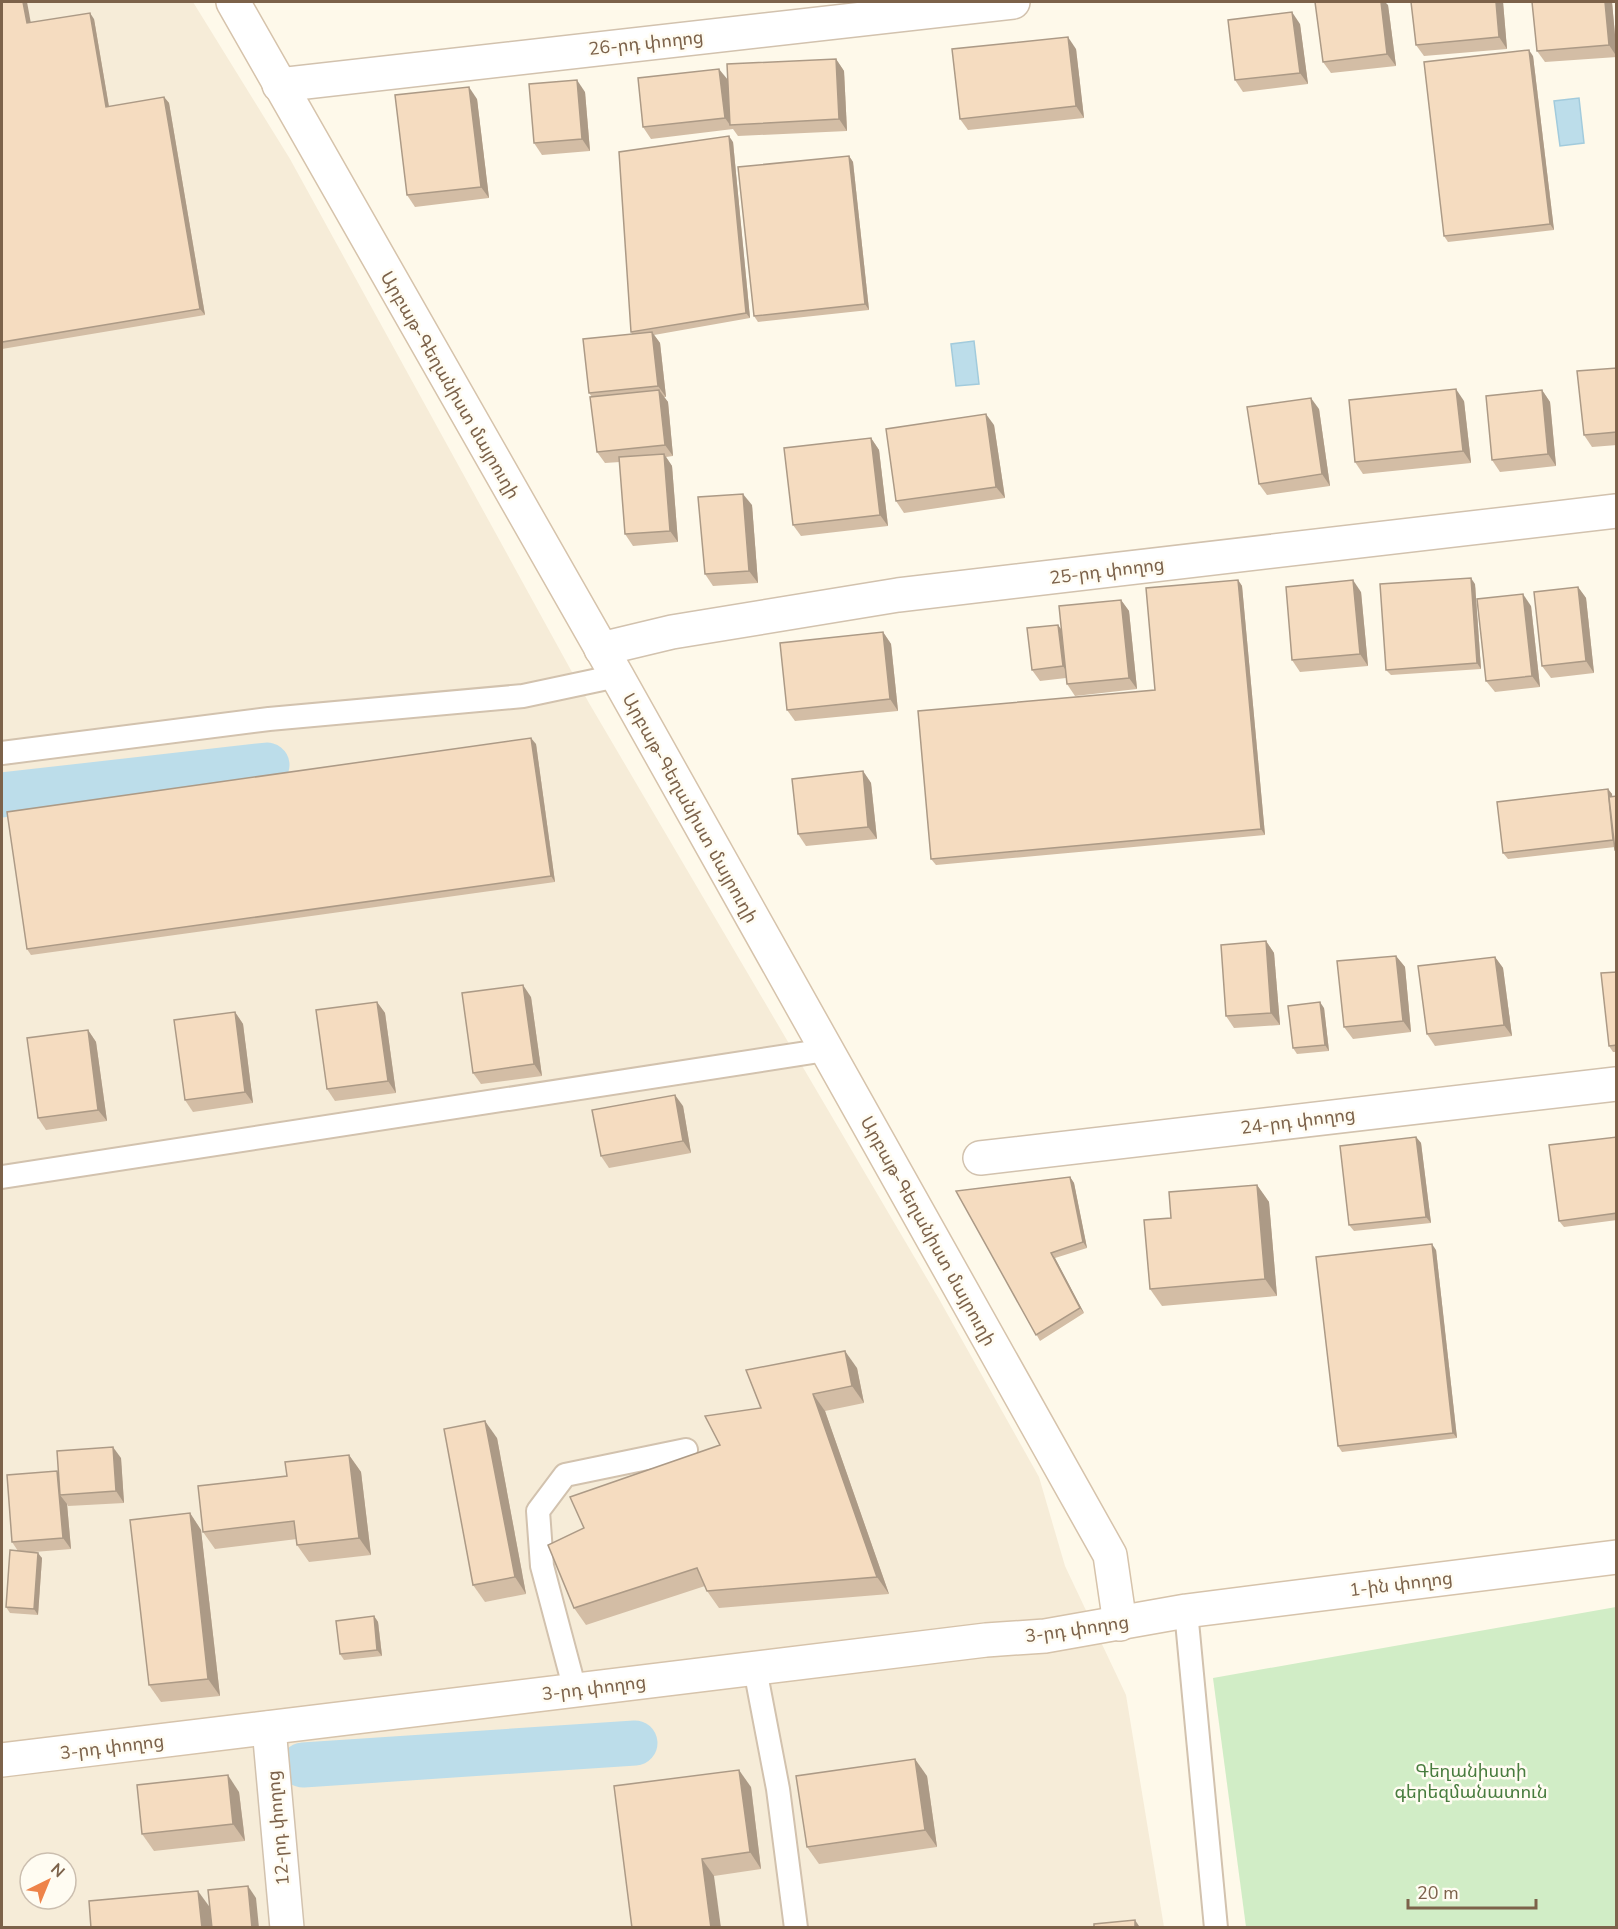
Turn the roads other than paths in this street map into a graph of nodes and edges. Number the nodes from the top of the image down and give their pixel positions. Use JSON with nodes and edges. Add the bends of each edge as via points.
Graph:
{"nodes":[{"id":1,"x":233,"y":2,"type":"edge"},
{"id":2,"x":1012,"y":2,"type":"edge"},
{"id":3,"x":279,"y":85,"type":"junction"},
{"id":4,"x":1617,"y":511,"type":"edge"},
{"id":5,"x":609,"y":662,"type":"junction"},
{"id":6,"x":2,"y":753,"type":"edge"},
{"id":7,"x":826,"y":1050,"type":"junction"},
{"id":8,"x":1617,"y":1084,"type":"edge"},
{"id":9,"x":980,"y":1158,"type":"dead end"},
{"id":10,"x":2,"y":1177,"type":"edge"},
{"id":11,"x":686,"y":1450,"type":"dead end"},
{"id":12,"x":1617,"y":1557,"type":"edge"},
{"id":13,"x":1186,"y":1611,"type":"junction"},
{"id":14,"x":1120,"y":1624,"type":"junction"},
{"id":15,"x":755,"y":1669,"type":"junction"},
{"id":16,"x":575,"y":1690,"type":"junction"},
{"id":17,"x":269,"y":1728,"type":"junction"},
{"id":18,"x":2,"y":1760,"type":"edge"},
{"id":19,"x":287,"y":1928,"type":"edge"},
{"id":20,"x":796,"y":1928,"type":"edge"},
{"id":21,"x":1216,"y":1928,"type":"edge"}],
"edges":[{"from":1,"to":3,"type":"main road","name":"Արբաթ-Գեղանիստ մայրուղի"},
{"from":2,"to":3,"type":"main road","name":"26-րդ փողոց"},
{"from":3,"to":5,"type":"main road","name":"Արբաթ-Գեղանիստ մայրուղի"},
{"from":4,"to":5,"type":"main road","name":"25-րդ փողոց","via":[[898,595],[672,632]]},
{"from":5,"to":6,"type":"lane","via":[[523,696],[269,719]]},
{"from":5,"to":7,"type":"main road","name":"Արբաթ-Գեղանիստ մայրուղի"},
{"from":7,"to":10,"type":"lane"},
{"from":7,"to":14,"type":"main road","name":"Արբաթ-Գեղանիստ մայրուղի","via":[[1110,1555]]},
{"from":8,"to":9,"type":"main road","name":"24-րդ փողոց"},
{"from":11,"to":16,"type":"lane","via":[[565,1475],[538,1511],[542,1566]]},
{"from":12,"to":13,"type":"main road","name":"1-ին փողոց"},
{"from":13,"to":14,"type":"main road","name":"3-րդ փողոց"},
{"from":13,"to":21,"type":"lane"},
{"from":14,"to":15,"type":"main road","name":"3-րդ փողոց"},
{"from":15,"to":16,"type":"main road","name":"3-րդ փողոց"},
{"from":15,"to":20,"type":"lane","via":[[778,1789]]},
{"from":16,"to":17,"type":"main road","name":"3-րդ փողոց"},
{"from":17,"to":18,"type":"main road","name":"3-րդ փողոց"},
{"from":17,"to":19,"type":"main road","name":"12-րդ փողոց"}]}
